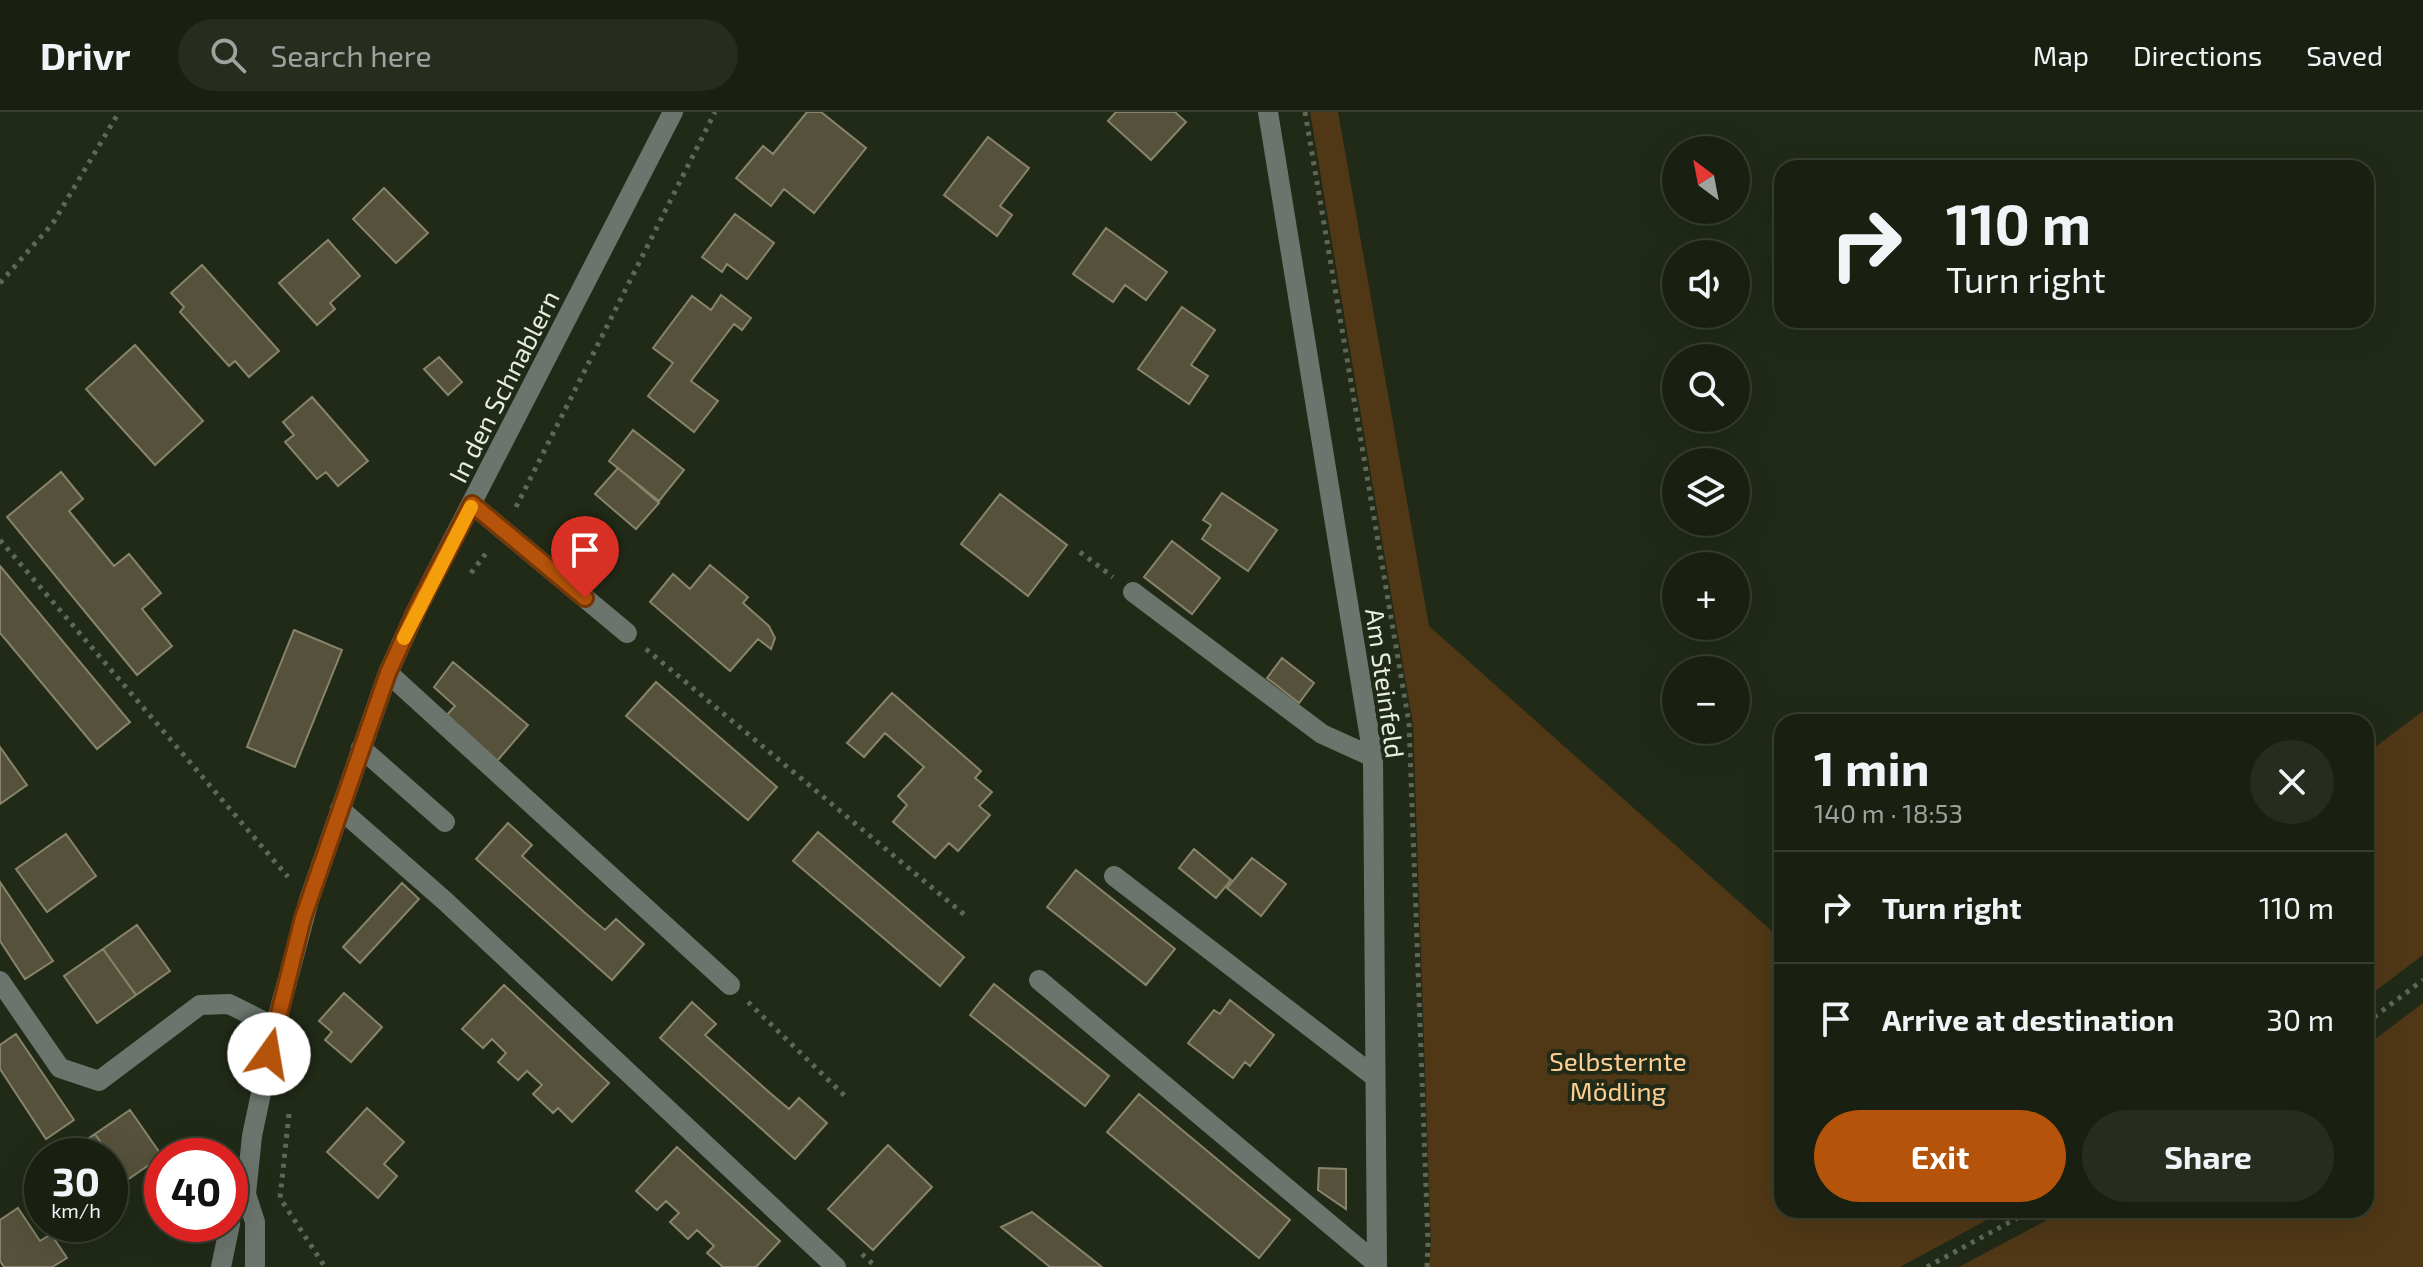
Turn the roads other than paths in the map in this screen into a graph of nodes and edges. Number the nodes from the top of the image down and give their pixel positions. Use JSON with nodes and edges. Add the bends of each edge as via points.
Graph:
{"nodes":[{"id":1,"x":673,"y":112,"type":"edge"},
{"id":2,"x":1268,"y":112,"type":"edge"},
{"id":3,"x":472,"y":504,"type":"junction"},
{"id":4,"x":1133,"y":592,"type":"road end"},
{"id":5,"x":627,"y":633,"type":"road end"},
{"id":6,"x":388,"y":673,"type":"junction"},
{"id":7,"x":361,"y":748,"type":"junction"},
{"id":8,"x":1373,"y":757,"type":"junction"},
{"id":9,"x":340,"y":809,"type":"junction"},
{"id":10,"x":445,"y":822,"type":"dead end"},
{"id":11,"x":1114,"y":876,"type":"dead end"},
{"id":12,"x":1039,"y":980,"type":"dead end"},
{"id":13,"x":0,"y":981,"type":"edge"},
{"id":14,"x":730,"y":985,"type":"road end"},
{"id":15,"x":275,"y":1027,"type":"junction"},
{"id":16,"x":1375,"y":1077,"type":"junction"},
{"id":17,"x":248,"y":1175,"type":"edge"},
{"id":18,"x":248,"y":1200,"type":"edge"},
{"id":19,"x":226,"y":1242,"type":"edge"},
{"id":20,"x":1377,"y":1266,"type":"edge"},
{"id":21,"x":221,"y":1267,"type":"edge"},
{"id":22,"x":255,"y":1267,"type":"edge"},
{"id":23,"x":836,"y":1267,"type":"edge"}],
"edges":[{"from":1,"to":3,"type":"street","name":"In den Schnablern"},
{"from":2,"to":8,"type":"street","name":"Am Steinfeld"},
{"from":3,"to":5,"type":"street"},
{"from":3,"to":6,"type":"street","name":"In den Schnablern"},
{"from":4,"to":8,"type":"street","via":[[1322,734]]},
{"from":6,"to":7,"type":"street","name":"In den Schnablern"},
{"from":6,"to":14,"type":"street"},
{"from":7,"to":9,"type":"street","name":"In den Schnablern"},
{"from":7,"to":10,"type":"street"},
{"from":8,"to":16,"type":"street","name":"Am Steinfeld"},
{"from":9,"to":15,"type":"street","name":"In den Schnablern"},
{"from":9,"to":23,"type":"street"},
{"from":11,"to":16,"type":"street"},
{"from":12,"to":20,"type":"street"},
{"from":13,"to":15,"type":"street","via":[[60,1068],[99,1081],[200,1005],[229,1004]]},
{"from":15,"to":17,"type":"street","name":"In den Schnablern"},
{"from":16,"to":20,"type":"street","name":"Am Steinfeld"},
{"from":18,"to":22,"type":"street","name":"In den Schnablern","via":[[255,1222]]},
{"from":19,"to":21,"type":"street","name":"In den Schnablern"}]}
